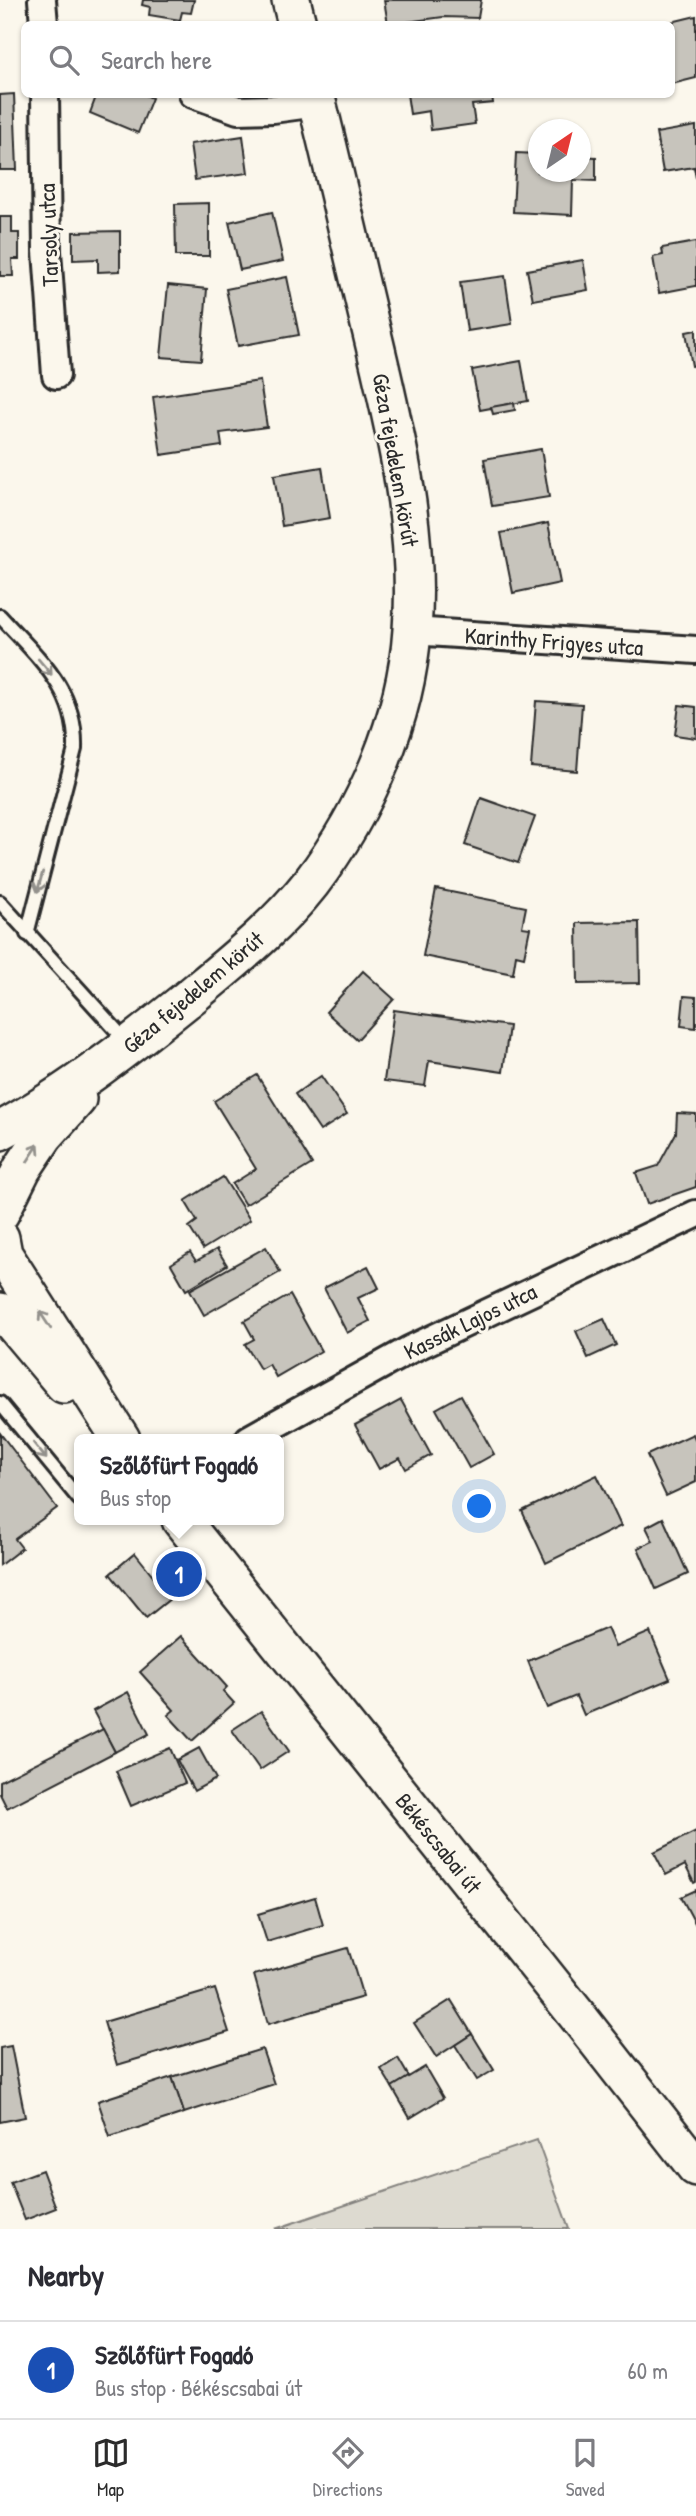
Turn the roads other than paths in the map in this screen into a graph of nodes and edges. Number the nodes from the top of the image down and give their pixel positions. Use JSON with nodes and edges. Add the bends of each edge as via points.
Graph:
{"nodes":[{"id":1,"x":42,"y":0,"type":"edge"},
{"id":2,"x":291,"y":0,"type":"edge"},
{"id":3,"x":44,"y":21,"type":"edge"},
{"id":4,"x":296,"y":21,"type":"edge"},
{"id":5,"x":45,"y":98,"type":"edge"},
{"id":6,"x":204,"y":98,"type":"edge"},
{"id":7,"x":316,"y":99,"type":"edge"},
{"id":8,"x":56,"y":375,"type":"dead end"},
{"id":9,"x":0,"y":616,"type":"edge"},
{"id":10,"x":412,"y":631,"type":"junction"},
{"id":11,"x":696,"y":650,"type":"edge"},
{"id":12,"x":0,"y":902,"type":"edge"},
{"id":13,"x":27,"y":934,"type":"junction"},
{"id":14,"x":123,"y":1051,"type":"junction"},
{"id":15,"x":0,"y":1131,"type":"edge"},
{"id":16,"x":0,"y":1213,"type":"edge"},
{"id":17,"x":696,"y":1214,"type":"edge"},
{"id":18,"x":0,"y":1238,"type":"edge"},
{"id":19,"x":0,"y":1312,"type":"edge"},
{"id":20,"x":0,"y":1403,"type":"edge"},
{"id":21,"x":110,"y":1434,"type":"edge"},
{"id":22,"x":118,"y":1434,"type":"edge"},
{"id":23,"x":258,"y":1434,"type":"edge"},
{"id":24,"x":74,"y":1493,"type":"edge"},
{"id":25,"x":185,"y":1525,"type":"edge"},
{"id":26,"x":696,"y":2167,"type":"edge"}],
"edges":[{"from":1,"to":3,"type":"street"},
{"from":2,"to":4,"type":"street"},
{"from":5,"to":8,"type":"street","name":"Tarsoly utca","via":[[47,251]]},
{"from":6,"to":7,"type":"street","via":[[238,110],[273,109]]},
{"from":7,"to":10,"type":"street","name":"Géza fejedelem körút","via":[[393,418],[412,552]]},
{"from":9,"to":13,"type":"lane","one_way":true,"via":[[52,673],[74,721],[75,750]]},
{"from":10,"to":11,"type":"street","name":"Karinthy Frigyes utca"},
{"from":10,"to":14,"type":"street","name":"Géza fejedelem körút","via":[[394,726],[365,796],[337,845],[274,924]]},
{"from":12,"to":13,"type":"lane"},
{"from":13,"to":14,"type":"lane"},
{"from":14,"to":15,"type":"street","name":"Géza fejedelem körút"},
{"from":16,"to":14,"type":"street","name":"Géza fejedelem körút","one_way":true,"via":[[44,1136]]},
{"from":17,"to":23,"type":"street","name":"Kassák Lajos utca","via":[[409,1350]]},
{"from":22,"to":18,"type":"street","one_way":true,"via":[[3,1254]]},
{"from":19,"to":21,"type":"street"},
{"from":20,"to":24,"type":"lane","one_way":true},
{"from":25,"to":26,"type":"street","name":"Békéscsabai út"}]}
